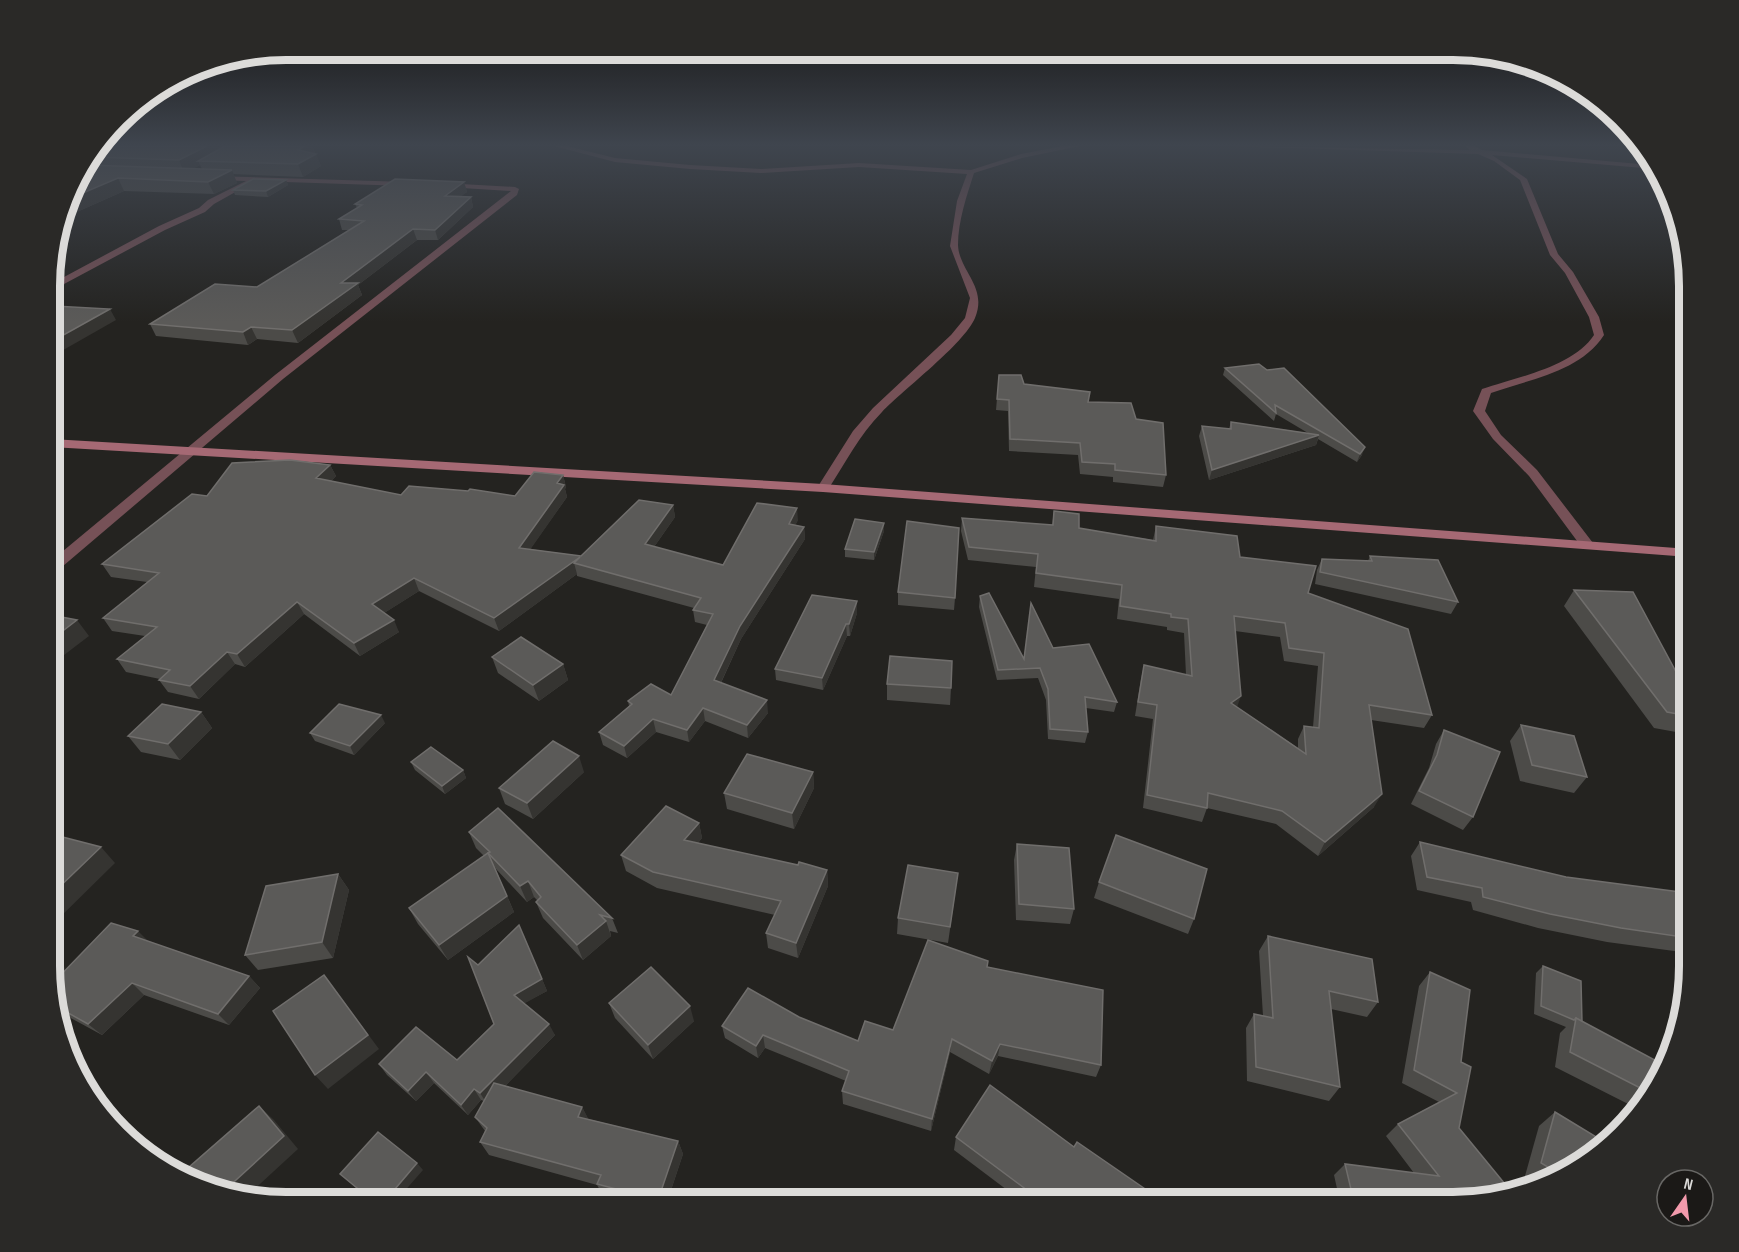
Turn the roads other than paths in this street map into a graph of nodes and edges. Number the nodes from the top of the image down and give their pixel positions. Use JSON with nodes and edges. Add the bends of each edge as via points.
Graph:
{"nodes":[{"id":1,"x":210,"y":204,"type":"edge"},
{"id":2,"x":499,"y":204,"type":"edge"},
{"id":3,"x":960,"y":204,"type":"edge"},
{"id":4,"x":1533,"y":204,"type":"edge"},
{"id":5,"x":60,"y":283,"type":"edge"},
{"id":6,"x":60,"y":444,"type":"edge"},
{"id":7,"x":187,"y":452,"type":"junction"},
{"id":8,"x":823,"y":489,"type":"junction"},
{"id":9,"x":1588,"y":546,"type":"junction"},
{"id":10,"x":1679,"y":552,"type":"edge"},
{"id":11,"x":60,"y":561,"type":"edge"}],
"edges":[{"from":1,"to":5,"type":"street"},
{"from":2,"to":7,"type":"street"},
{"from":3,"to":8,"type":"street","via":[[954,246],[975,298],[969,318],[955,337],[857,432]]},
{"from":4,"to":9,"type":"street","via":[[1554,255],[1569,272],[1594,317],[1599,335],[1591,347],[1568,363],[1486,391],[1479,411],[1497,437],[1533,473]]},
{"from":6,"to":7,"type":"main road"},
{"from":7,"to":8,"type":"main road"},
{"from":7,"to":11,"type":"street"},
{"from":8,"to":9,"type":"main road"},
{"from":9,"to":10,"type":"main road"}]}
